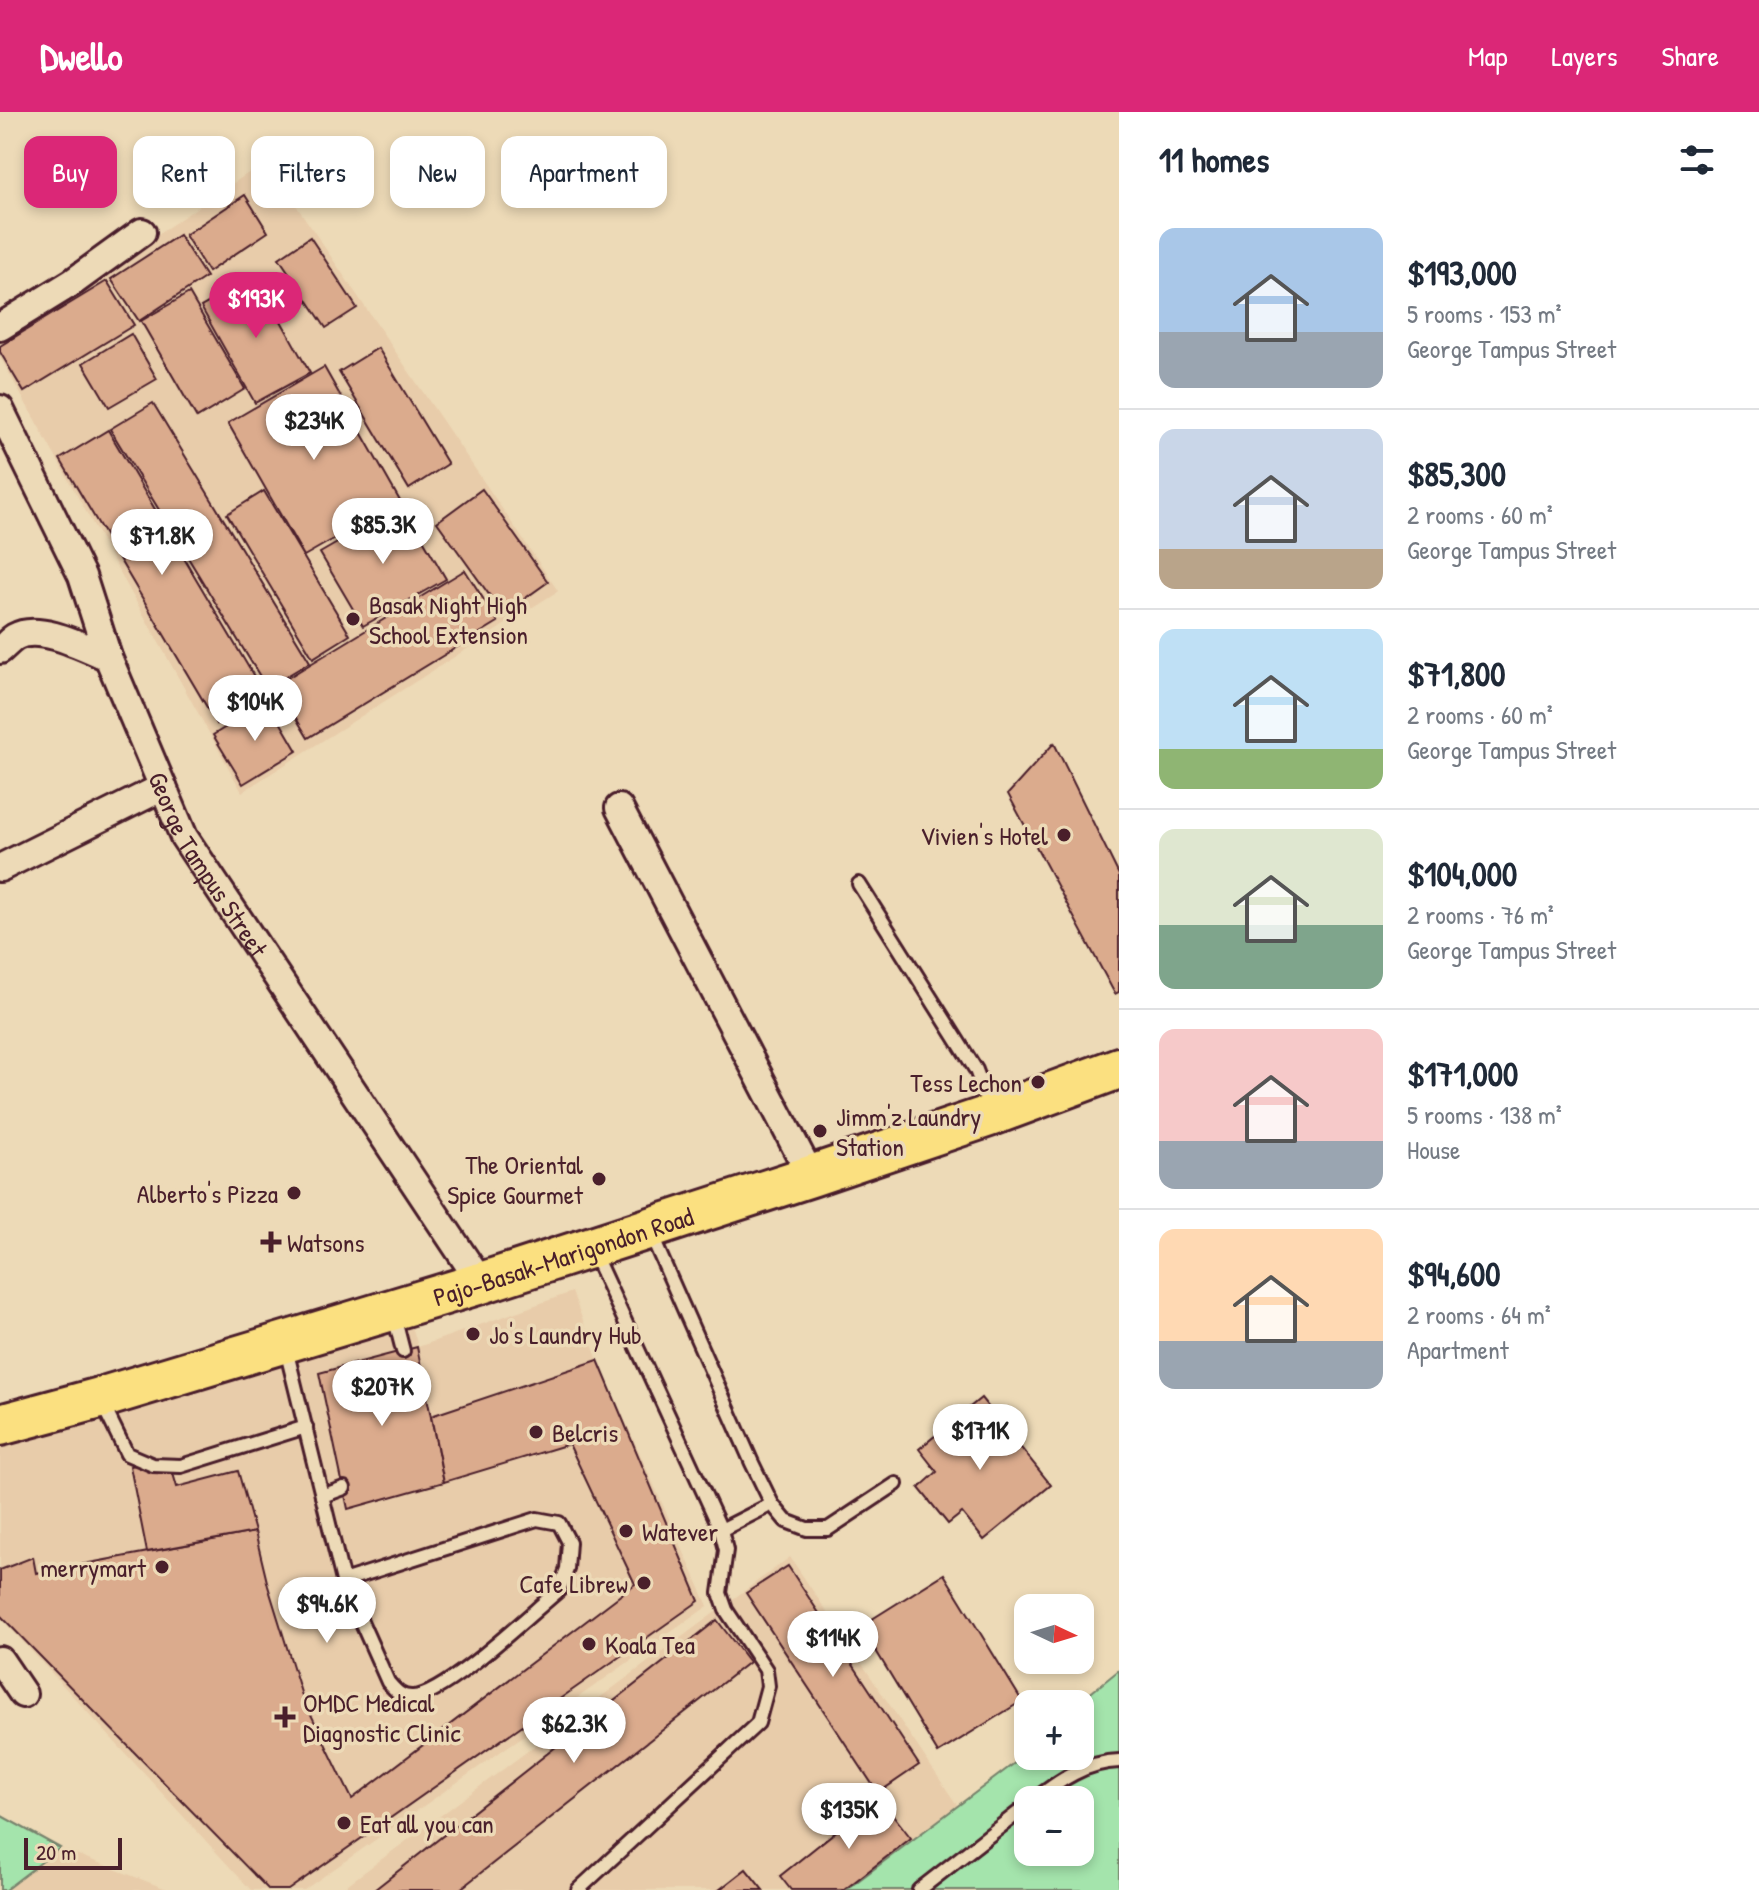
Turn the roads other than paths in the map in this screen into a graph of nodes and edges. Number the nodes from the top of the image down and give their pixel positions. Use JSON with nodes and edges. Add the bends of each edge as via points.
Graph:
{"nodes":[{"id":1,"x":142,"y":232,"type":"dead end"},
{"id":2,"x":0,"y":327,"type":"edge"},
{"id":3,"x":0,"y":409,"type":"edge"},
{"id":4,"x":0,"y":650,"type":"edge"},
{"id":5,"x":108,"y":657,"type":"junction"},
{"id":6,"x":163,"y":787,"type":"junction"},
{"id":7,"x":619,"y":808,"type":"dead end"},
{"id":8,"x":0,"y":868,"type":"edge"},
{"id":9,"x":859,"y":884,"type":"dead end"},
{"id":10,"x":1119,"y":1068,"type":"edge"},
{"id":11,"x":992,"y":1115,"type":"junction"},
{"id":12,"x":811,"y":1176,"type":"junction"},
{"id":13,"x":649,"y":1230,"type":"junction"},
{"id":14,"x":591,"y":1247,"type":"junction"},
{"id":15,"x":481,"y":1283,"type":"junction"},
{"id":16,"x":392,"y":1310,"type":"junction"},
{"id":17,"x":284,"y":1342,"type":"junction"},
{"id":18,"x":403,"y":1351,"type":"dead end"},
{"id":19,"x":100,"y":1398,"type":"junction"},
{"id":20,"x":0,"y":1425,"type":"edge"},
{"id":21,"x":306,"y":1427,"type":"junction"},
{"id":22,"x":896,"y":1484,"type":"dead end"},
{"id":23,"x":344,"y":1488,"type":"dead end"},
{"id":24,"x":322,"y":1496,"type":"junction"},
{"id":25,"x":772,"y":1504,"type":"junction"},
{"id":26,"x":721,"y":1530,"type":"junction"},
{"id":27,"x":343,"y":1581,"type":"junction"},
{"id":28,"x":0,"y":1660,"type":"edge"},
{"id":29,"x":23,"y":1694,"type":"dead end"},
{"id":30,"x":1119,"y":1761,"type":"edge"},
{"id":31,"x":1052,"y":1786,"type":"edge"},
{"id":32,"x":1014,"y":1816,"type":"edge"},
{"id":33,"x":578,"y":1890,"type":"edge"},
{"id":34,"x":919,"y":1890,"type":"edge"}],
"edges":[{"from":1,"to":2,"type":"street"},
{"from":3,"to":5,"type":"street","name":"George Tampus Street","via":[[82,576]]},
{"from":4,"to":5,"type":"street","via":[[17,636],[37,632]]},
{"from":5,"to":6,"type":"street","name":"George Tampus Street"},
{"from":6,"to":8,"type":"street"},
{"from":6,"to":15,"type":"street","name":"George Tampus Street","via":[[184,837]]},
{"from":7,"to":12,"type":"street"},
{"from":9,"to":11,"type":"lane","via":[[976,1070]]},
{"from":10,"to":11,"type":"main road","name":"Pajo-Basak-Marigondon Road"},
{"from":11,"to":12,"type":"main road","name":"Pajo-Basak-Marigondon Road"},
{"from":12,"to":13,"type":"main road","name":"Pajo-Basak-Marigondon Road"},
{"from":13,"to":14,"type":"main road","name":"Pajo-Basak-Marigondon Road"},
{"from":13,"to":25,"type":"lane"},
{"from":14,"to":15,"type":"main road","name":"Pajo-Basak-Marigondon Road"},
{"from":14,"to":26,"type":"lane"},
{"from":15,"to":16,"type":"main road","name":"Pajo-Basak-Marigondon Road"},
{"from":16,"to":17,"type":"main road","name":"Pajo-Basak-Marigondon Road"},
{"from":16,"to":18,"type":"lane"},
{"from":17,"to":19,"type":"main road","name":"Pajo-Basak-Marigondon Road"},
{"from":17,"to":21,"type":"lane"},
{"from":19,"to":20,"type":"main road","name":"Pajo-Basak-Marigondon Road"},
{"from":19,"to":21,"type":"lane","via":[[127,1454],[153,1465],[181,1466]]},
{"from":21,"to":24,"type":"lane"},
{"from":22,"to":25,"type":"lane","via":[[828,1529],[786,1521]]},
{"from":23,"to":24,"type":"lane"},
{"from":24,"to":27,"type":"lane"},
{"from":25,"to":26,"type":"lane"},
{"from":26,"to":33,"type":"lane","via":[[726,1550],[720,1593],[766,1670],[768,1686],[758,1723]]},
{"from":27,"to":27,"type":"lane","via":[[388,1682],[403,1696],[415,1698],[453,1680],[559,1590],[569,1542],[559,1523],[537,1519]]},
{"from":28,"to":29,"type":"street"},
{"from":30,"to":31,"type":"lane","via":[[1089,1766]]},
{"from":32,"to":34,"type":"lane"}]}
